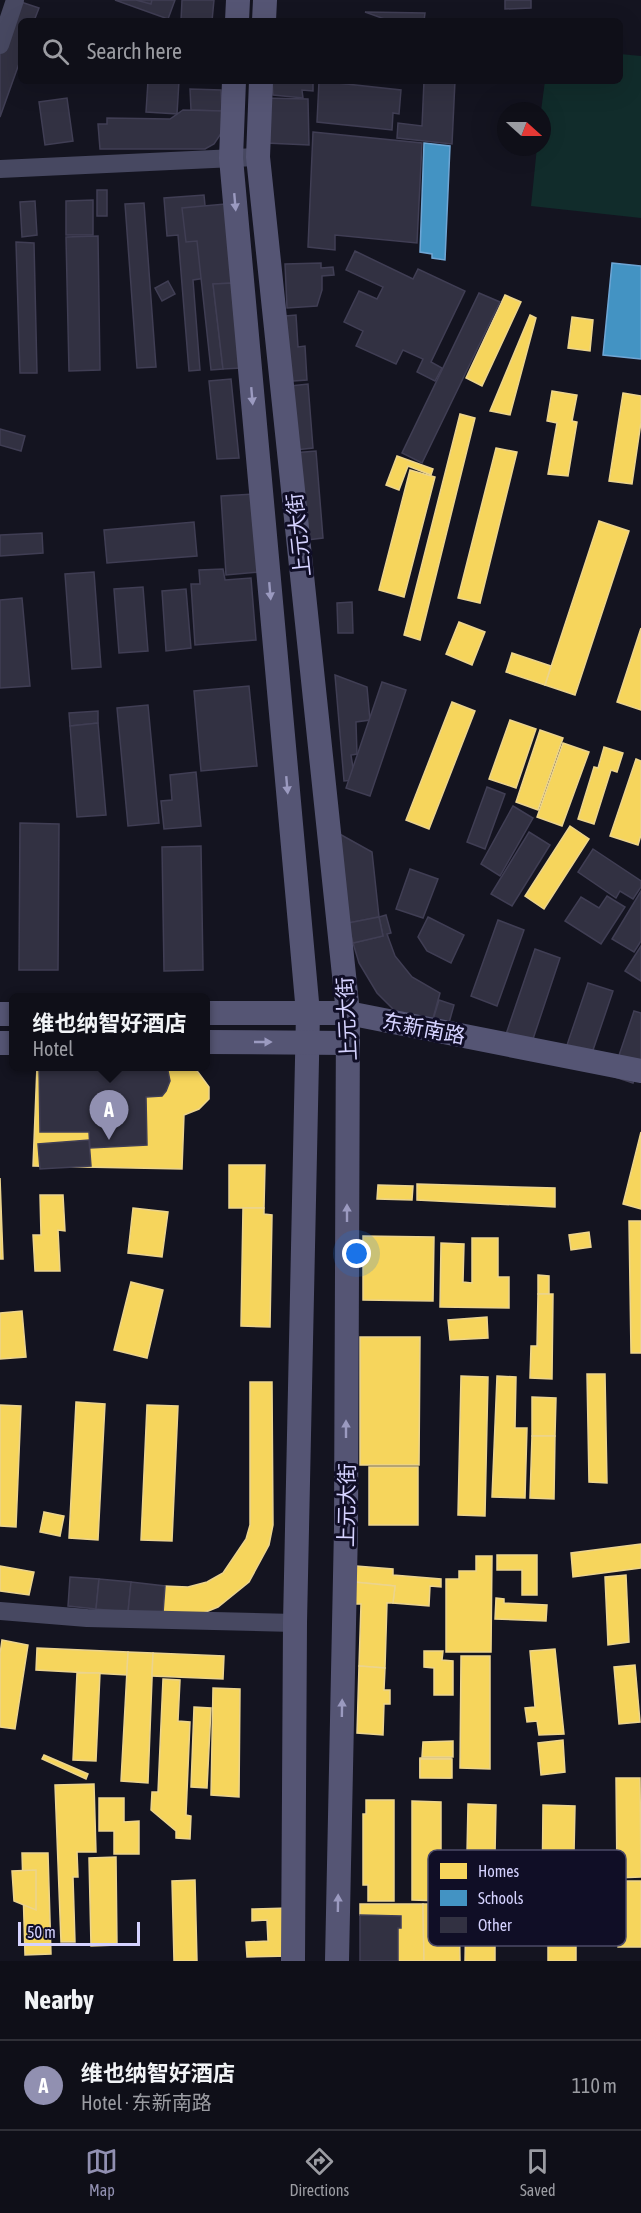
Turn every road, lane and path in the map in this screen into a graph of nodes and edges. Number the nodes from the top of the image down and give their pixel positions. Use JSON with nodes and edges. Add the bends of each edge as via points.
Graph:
{"nodes":[{"id":1,"x":15,"y":0,"type":"edge"},
{"id":2,"x":238,"y":0,"type":"edge"},
{"id":3,"x":265,"y":0,"type":"edge"},
{"id":4,"x":237,"y":18,"type":"edge"},
{"id":5,"x":264,"y":18,"type":"edge"},
{"id":6,"x":0,"y":45,"type":"edge"},
{"id":7,"x":234,"y":84,"type":"edge"},
{"id":8,"x":261,"y":84,"type":"edge"},
{"id":9,"x":258,"y":157,"type":"junction"},
{"id":10,"x":231,"y":158,"type":"junction"},
{"id":11,"x":0,"y":169,"type":"edge"},
{"id":12,"x":348,"y":1012,"type":"junction"},
{"id":13,"x":210,"y":1013,"type":"edge"},
{"id":14,"x":308,"y":1013,"type":"junction"},
{"id":15,"x":210,"y":1042,"type":"edge"},
{"id":16,"x":308,"y":1042,"type":"junction"},
{"id":17,"x":348,"y":1043,"type":"junction"},
{"id":18,"x":641,"y":1071,"type":"edge"},
{"id":19,"x":0,"y":1611,"type":"edge"},
{"id":20,"x":295,"y":1623,"type":"junction"},
{"id":21,"x":293,"y":1961,"type":"edge"},
{"id":22,"x":337,"y":1961,"type":"edge"}],
"edges":[{"from":1,"to":6,"type":"street"},
{"from":2,"to":4,"type":"main road"},
{"from":3,"to":5,"type":"main road"},
{"from":7,"to":10,"type":"main road","name":"上元大街"},
{"from":8,"to":9,"type":"main road","name":"上元大街"},
{"from":9,"to":10,"type":"street"},
{"from":9,"to":12,"type":"main road","name":"上元大街"},
{"from":10,"to":11,"type":"street"},
{"from":10,"to":14,"type":"main road","name":"上元大街","one_way":true},
{"from":12,"to":14,"type":"main road","name":"东新南路"},
{"from":12,"to":17,"type":"main road","name":"上元大街"},
{"from":12,"to":18,"type":"main road","name":"东新南路"},
{"from":13,"to":14,"type":"main road","name":"东新南路"},
{"from":14,"to":16,"type":"main road","name":"上元大街"},
{"from":15,"to":16,"type":"main road","one_way":true},
{"from":16,"to":17,"type":"main road"},
{"from":16,"to":20,"type":"main road","name":"上元大街"},
{"from":22,"to":17,"type":"main road","name":"上元大街","one_way":true,"via":[[346,1516]]},
{"from":19,"to":20,"type":"street","via":[[87,1618]]},
{"from":20,"to":21,"type":"main road","name":"上元大街"}]}
